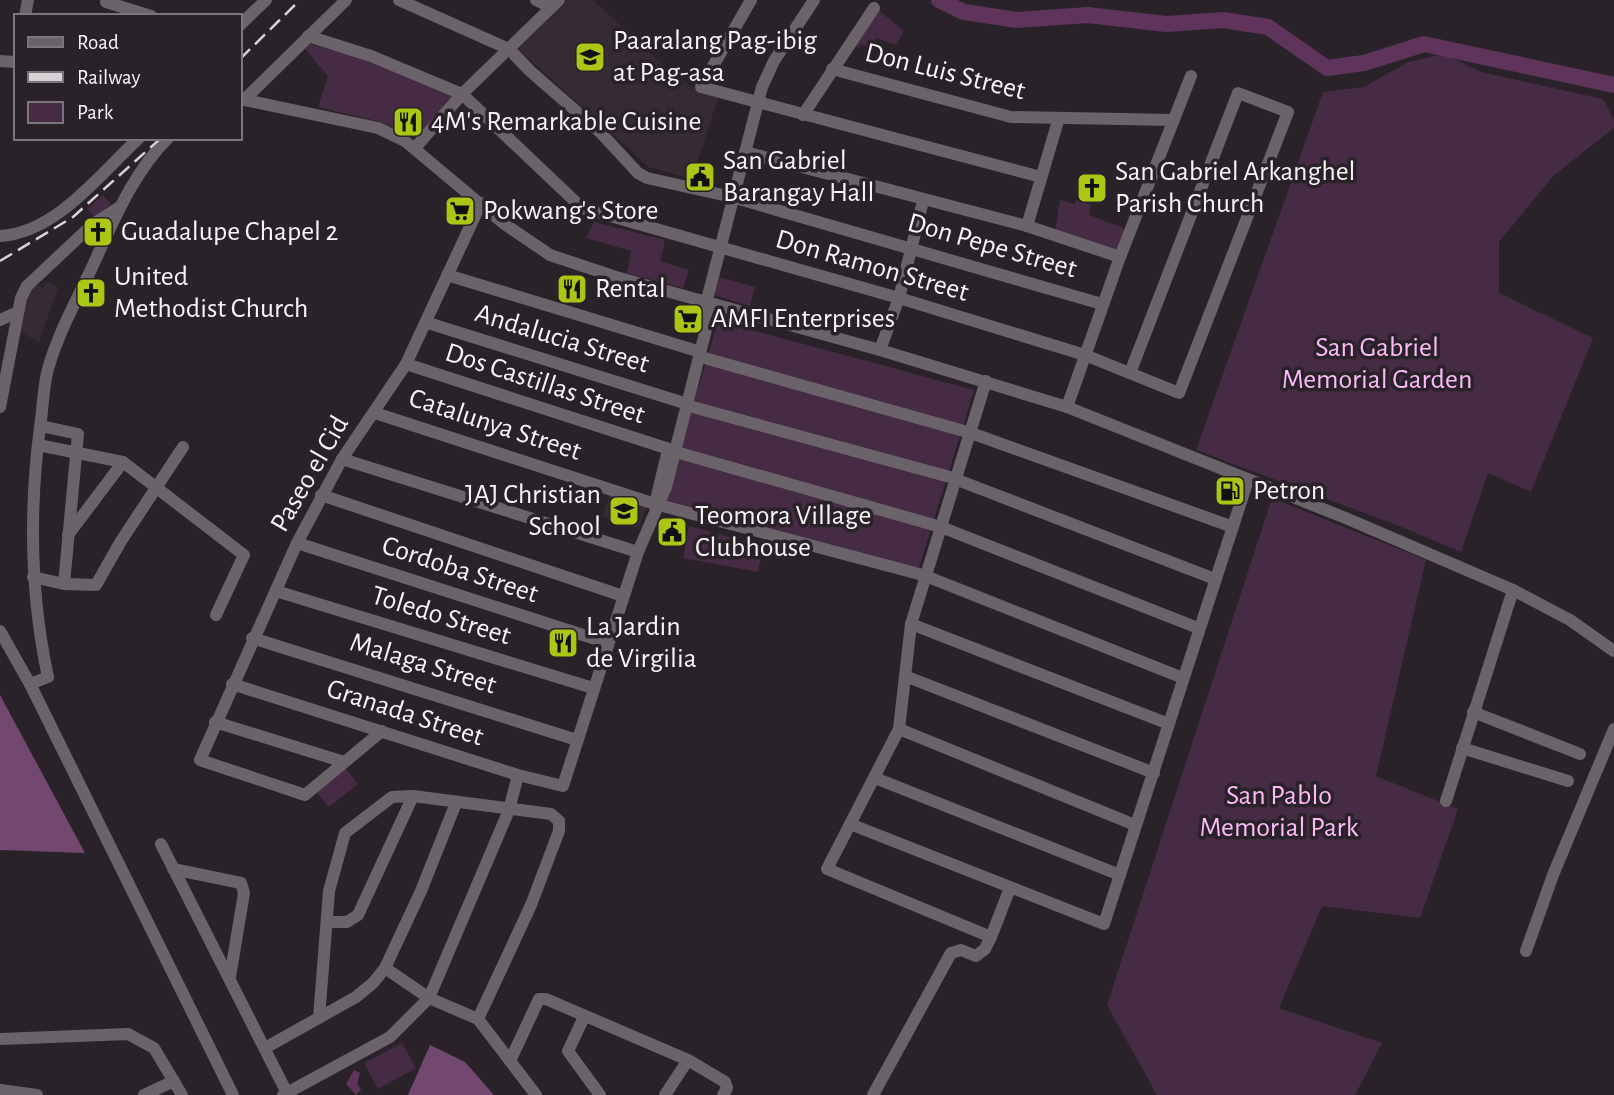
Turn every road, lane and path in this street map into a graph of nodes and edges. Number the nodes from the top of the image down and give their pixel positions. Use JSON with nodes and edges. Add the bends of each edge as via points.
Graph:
{"nodes":[{"id":1,"x":267,"y":0,"type":"edge"},
{"id":2,"x":346,"y":0,"type":"edge"},
{"id":3,"x":399,"y":0,"type":"edge"},
{"id":4,"x":536,"y":0,"type":"edge"},
{"id":5,"x":751,"y":0,"type":"edge"},
{"id":6,"x":814,"y":0,"type":"edge"},
{"id":7,"x":106,"y":2,"type":"dead end"},
{"id":8,"x":555,"y":3,"type":"edge"},
{"id":9,"x":874,"y":8,"type":"dead end"},
{"id":10,"x":144,"y":14,"type":"edge"},
{"id":11,"x":242,"y":23,"type":"edge"},
{"id":12,"x":308,"y":36,"type":"junction"},
{"id":13,"x":509,"y":49,"type":"junction"},
{"id":14,"x":832,"y":69,"type":"junction"},
{"id":15,"x":1191,"y":76,"type":"dead end"},
{"id":16,"x":462,"y":94,"type":"junction"},
{"id":17,"x":242,"y":99,"type":"edge"},
{"id":18,"x":759,"y":103,"type":"junction"},
{"id":19,"x":803,"y":115,"type":"junction"},
{"id":20,"x":1172,"y":120,"type":"junction"},
{"id":21,"x":1058,"y":121,"type":"junction"},
{"id":22,"x":137,"y":140,"type":"edge"},
{"id":23,"x":166,"y":140,"type":"edge"},
{"id":24,"x":415,"y":148,"type":"junction"},
{"id":25,"x":745,"y":152,"type":"junction"},
{"id":26,"x":1041,"y":177,"type":"junction"},
{"id":27,"x":732,"y":197,"type":"junction"},
{"id":28,"x":923,"y":201,"type":"junction"},
{"id":29,"x":481,"y":203,"type":"junction"},
{"id":30,"x":118,"y":208,"type":"junction"},
{"id":31,"x":1027,"y":226,"type":"junction"},
{"id":32,"x":0,"y":236,"type":"edge"},
{"id":33,"x":720,"y":247,"type":"junction"},
{"id":34,"x":910,"y":248,"type":"junction"},
{"id":35,"x":1120,"y":257,"type":"junction"},
{"id":36,"x":447,"y":275,"type":"junction"},
{"id":37,"x":898,"y":298,"type":"junction"},
{"id":38,"x":709,"y":304,"type":"junction"},
{"id":39,"x":1102,"y":304,"type":"junction"},
{"id":40,"x":18,"y":312,"type":"junction"},
{"id":41,"x":0,"y":320,"type":"edge"},
{"id":42,"x":428,"y":323,"type":"junction"},
{"id":43,"x":880,"y":350,"type":"junction"},
{"id":44,"x":697,"y":354,"type":"junction"},
{"id":45,"x":1085,"y":355,"type":"junction"},
{"id":46,"x":406,"y":364,"type":"junction"},
{"id":47,"x":1130,"y":373,"type":"junction"},
{"id":48,"x":986,"y":381,"type":"junction"},
{"id":49,"x":685,"y":404,"type":"junction"},
{"id":50,"x":0,"y":407,"type":"edge"},
{"id":51,"x":1067,"y":407,"type":"junction"},
{"id":52,"x":375,"y":413,"type":"junction"},
{"id":53,"x":41,"y":426,"type":"junction"},
{"id":54,"x":967,"y":432,"type":"junction"},
{"id":55,"x":38,"y":445,"type":"junction"},
{"id":56,"x":183,"y":447,"type":"dead end"},
{"id":57,"x":672,"y":450,"type":"junction"},
{"id":58,"x":75,"y":453,"type":"junction"},
{"id":59,"x":342,"y":459,"type":"junction"},
{"id":60,"x":123,"y":462,"type":"junction"},
{"id":61,"x":952,"y":478,"type":"junction"},
{"id":62,"x":1248,"y":480,"type":"junction"},
{"id":63,"x":155,"y":488,"type":"junction"},
{"id":64,"x":321,"y":495,"type":"junction"},
{"id":65,"x":656,"y":507,"type":"junction"},
{"id":66,"x":938,"y":526,"type":"junction"},
{"id":67,"x":1233,"y":527,"type":"junction"},
{"id":68,"x":68,"y":535,"type":"junction"},
{"id":69,"x":297,"y":543,"type":"junction"},
{"id":70,"x":638,"y":552,"type":"junction"},
{"id":71,"x":923,"y":575,"type":"junction"},
{"id":72,"x":33,"y":576,"type":"junction"},
{"id":73,"x":1214,"y":579,"type":"junction"},
{"id":74,"x":64,"y":584,"type":"junction"},
{"id":75,"x":1513,"y":590,"type":"junction"},
{"id":76,"x":276,"y":591,"type":"junction"},
{"id":77,"x":622,"y":596,"type":"junction"},
{"id":78,"x":216,"y":615,"type":"dead end"},
{"id":79,"x":911,"y":624,"type":"junction"},
{"id":80,"x":1198,"y":628,"type":"junction"},
{"id":81,"x":0,"y":631,"type":"edge"},
{"id":82,"x":252,"y":638,"type":"junction"},
{"id":83,"x":608,"y":643,"type":"junction"},
{"id":84,"x":1614,"y":650,"type":"edge"},
{"id":85,"x":905,"y":676,"type":"junction"},
{"id":86,"x":1184,"y":678,"type":"junction"},
{"id":87,"x":30,"y":684,"type":"junction"},
{"id":88,"x":232,"y":684,"type":"junction"},
{"id":89,"x":593,"y":688,"type":"junction"},
{"id":90,"x":1473,"y":712,"type":"junction"},
{"id":91,"x":215,"y":722,"type":"junction"},
{"id":92,"x":1168,"y":724,"type":"junction"},
{"id":93,"x":899,"y":729,"type":"junction"},
{"id":94,"x":1614,"y":729,"type":"edge"},
{"id":95,"x":382,"y":731,"type":"junction"},
{"id":96,"x":578,"y":740,"type":"junction"},
{"id":97,"x":1462,"y":748,"type":"junction"},
{"id":98,"x":1580,"y":754,"type":"dead end"},
{"id":99,"x":344,"y":762,"type":"junction"},
{"id":100,"x":1154,"y":773,"type":"junction"},
{"id":101,"x":518,"y":775,"type":"junction"},
{"id":102,"x":875,"y":778,"type":"junction"},
{"id":103,"x":1568,"y":781,"type":"dead end"},
{"id":104,"x":413,"y":796,"type":"junction"},
{"id":105,"x":1446,"y":801,"type":"dead end"},
{"id":106,"x":456,"y":803,"type":"junction"},
{"id":107,"x":509,"y":810,"type":"junction"},
{"id":108,"x":850,"y":824,"type":"junction"},
{"id":109,"x":1135,"y":825,"type":"junction"},
{"id":110,"x":161,"y":844,"type":"dead end"},
{"id":111,"x":173,"y":869,"type":"junction"},
{"id":112,"x":1120,"y":875,"type":"junction"},
{"id":113,"x":1010,"y":888,"type":"junction"},
{"id":114,"x":329,"y":922,"type":"junction"},
{"id":115,"x":990,"y":937,"type":"junction"},
{"id":116,"x":1526,"y":951,"type":"dead end"},
{"id":117,"x":385,"y":968,"type":"junction"},
{"id":118,"x":230,"y":977,"type":"junction"},
{"id":119,"x":429,"y":998,"type":"junction"},
{"id":120,"x":584,"y":1017,"type":"junction"},
{"id":121,"x":319,"y":1018,"type":"junction"},
{"id":122,"x":478,"y":1018,"type":"junction"},
{"id":123,"x":0,"y":1039,"type":"edge"},
{"id":124,"x":265,"y":1048,"type":"junction"},
{"id":125,"x":688,"y":1060,"type":"junction"},
{"id":126,"x":510,"y":1061,"type":"junction"},
{"id":127,"x":174,"y":1081,"type":"junction"},
{"id":128,"x":0,"y":1090,"type":"edge"},
{"id":129,"x":286,"y":1094,"type":"edge"},
{"id":130,"x":37,"y":1095,"type":"edge"},
{"id":131,"x":144,"y":1095,"type":"edge"},
{"id":132,"x":182,"y":1095,"type":"edge"},
{"id":133,"x":233,"y":1095,"type":"edge"},
{"id":134,"x":536,"y":1095,"type":"edge"},
{"id":135,"x":600,"y":1095,"type":"edge"},
{"id":136,"x":665,"y":1095,"type":"edge"},
{"id":137,"x":723,"y":1095,"type":"edge"},
{"id":138,"x":873,"y":1095,"type":"edge"}],
"edges":[{"from":1,"to":11,"type":"street"},
{"from":2,"to":12,"type":"street"},
{"from":3,"to":13,"type":"street"},
{"from":4,"to":8,"type":"street"},
{"from":5,"to":18,"type":"street","via":[[701,87]]},
{"from":6,"to":18,"type":"street","via":[[771,67]]},
{"from":7,"to":10,"type":"street"},
{"from":8,"to":13,"type":"street"},
{"from":9,"to":14,"type":"street"},
{"from":12,"to":16,"type":"street"},
{"from":12,"to":17,"type":"street"},
{"from":13,"to":16,"type":"street"},
{"from":13,"to":27,"type":"street","name":"Don Pepe Street","via":[[638,173]]},
{"from":14,"to":19,"type":"street"},
{"from":14,"to":21,"type":"street","name":"Don Luis Street","via":[[1002,116]]},
{"from":15,"to":20,"type":"street"},
{"from":16,"to":24,"type":"street"},
{"from":16,"to":33,"type":"street","name":"Don Ramon Street","via":[[582,208]]},
{"from":17,"to":24,"type":"street","via":[[378,128]]},
{"from":18,"to":19,"type":"street"},
{"from":18,"to":25,"type":"street"},
{"from":19,"to":26,"type":"street"},
{"from":20,"to":21,"type":"street","name":"Don Luis Street"},
{"from":20,"to":35,"type":"street"},
{"from":21,"to":26,"type":"street"},
{"from":22,"to":32,"type":"street","via":[[60,212],[17,235]]},
{"from":23,"to":30,"type":"street"},
{"from":24,"to":29,"type":"street"},
{"from":25,"to":27,"type":"street"},
{"from":25,"to":28,"type":"street"},
{"from":26,"to":31,"type":"street"},
{"from":27,"to":33,"type":"street"},
{"from":27,"to":34,"type":"street","name":"Don Pepe Street"},
{"from":28,"to":31,"type":"street"},
{"from":28,"to":34,"type":"street"},
{"from":29,"to":36,"type":"street","name":"Paseo el Cid"},
{"from":29,"to":38,"type":"street","via":[[524,240],[550,255]]},
{"from":30,"to":40,"type":"street","via":[[93,224],[27,286]]},
{"from":30,"to":53,"type":"street","via":[[62,327],[47,372]]},
{"from":31,"to":35,"type":"street"},
{"from":33,"to":37,"type":"street","name":"Don Ramon Street"},
{"from":33,"to":38,"type":"street"},
{"from":34,"to":37,"type":"street"},
{"from":34,"to":39,"type":"street","name":"Don Pepe Street"},
{"from":35,"to":39,"type":"street"},
{"from":36,"to":42,"type":"street","name":"Paseo el Cid"},
{"from":36,"to":44,"type":"street"},
{"from":37,"to":43,"type":"street"},
{"from":37,"to":45,"type":"street","name":"Don Ramon Street"},
{"from":38,"to":43,"type":"street"},
{"from":38,"to":44,"type":"street"},
{"from":39,"to":45,"type":"street"},
{"from":40,"to":41,"type":"street"},
{"from":40,"to":50,"type":"street"},
{"from":42,"to":46,"type":"street","name":"Paseo el Cid"},
{"from":42,"to":49,"type":"street","name":"Andalucia Street"},
{"from":43,"to":48,"type":"street"},
{"from":44,"to":49,"type":"street"},
{"from":44,"to":54,"type":"street"},
{"from":45,"to":47,"type":"street","name":"Don Ramon Street"},
{"from":45,"to":51,"type":"street"},
{"from":46,"to":52,"type":"street","name":"Paseo el Cid"},
{"from":46,"to":57,"type":"street","name":"Dos Castillas Street"},
{"from":47,"to":47,"type":"street","name":"Don Ramon Street","via":[[1238,93],[1288,112],[1179,393]]},
{"from":48,"to":51,"type":"street"},
{"from":48,"to":54,"type":"street"},
{"from":49,"to":57,"type":"street"},
{"from":49,"to":61,"type":"street","name":"Andalucia Street"},
{"from":51,"to":62,"type":"street"},
{"from":52,"to":59,"type":"street","name":"Paseo el Cid"},
{"from":52,"to":65,"type":"street","name":"Catalunya Street"},
{"from":53,"to":55,"type":"street"},
{"from":53,"to":58,"type":"street","via":[[78,434]]},
{"from":54,"to":61,"type":"street"},
{"from":54,"to":67,"type":"street"},
{"from":55,"to":58,"type":"street"},
{"from":55,"to":72,"type":"street","via":[[31,531]]},
{"from":56,"to":63,"type":"street"},
{"from":57,"to":65,"type":"street"},
{"from":57,"to":66,"type":"street","name":"Dos Castillas Street"},
{"from":58,"to":60,"type":"street"},
{"from":58,"to":68,"type":"street"},
{"from":59,"to":64,"type":"street","name":"Paseo el Cid"},
{"from":59,"to":70,"type":"street"},
{"from":60,"to":63,"type":"street"},
{"from":60,"to":68,"type":"street"},
{"from":61,"to":66,"type":"street"},
{"from":61,"to":73,"type":"street","name":"Andalucia Street"},
{"from":62,"to":67,"type":"street"},
{"from":62,"to":75,"type":"street"},
{"from":63,"to":74,"type":"street","via":[[96,585]]},
{"from":63,"to":78,"type":"street","via":[[244,555]]},
{"from":64,"to":69,"type":"street","name":"Paseo el Cid"},
{"from":64,"to":77,"type":"street"},
{"from":65,"to":70,"type":"street"},
{"from":65,"to":71,"type":"street","name":"Catalunya Street"},
{"from":66,"to":71,"type":"street"},
{"from":66,"to":80,"type":"street","name":"Dos Castillas Street"},
{"from":67,"to":73,"type":"street"},
{"from":68,"to":74,"type":"street"},
{"from":69,"to":76,"type":"street","name":"Paseo el Cid"},
{"from":69,"to":83,"type":"street","name":"Cordoba Street"},
{"from":70,"to":77,"type":"street"},
{"from":71,"to":79,"type":"street"},
{"from":71,"to":86,"type":"street","name":"Catalunya Street"},
{"from":72,"to":74,"type":"street"},
{"from":72,"to":87,"type":"street","via":[[48,677]]},
{"from":73,"to":80,"type":"street"},
{"from":75,"to":84,"type":"street"},
{"from":75,"to":90,"type":"street"},
{"from":76,"to":82,"type":"street","name":"Paseo el Cid"},
{"from":76,"to":89,"type":"street","name":"Toledo Street"},
{"from":77,"to":83,"type":"street"},
{"from":79,"to":85,"type":"street"},
{"from":79,"to":92,"type":"street"},
{"from":80,"to":86,"type":"street"},
{"from":81,"to":87,"type":"street"},
{"from":82,"to":88,"type":"street","name":"Paseo el Cid"},
{"from":82,"to":96,"type":"street","name":"Malaga Street"},
{"from":83,"to":89,"type":"street"},
{"from":85,"to":93,"type":"street"},
{"from":85,"to":100,"type":"street"},
{"from":86,"to":92,"type":"street"},
{"from":87,"to":133,"type":"street"},
{"from":88,"to":91,"type":"street","name":"Paseo el Cid"},
{"from":88,"to":95,"type":"street","name":"Granada Street"},
{"from":89,"to":96,"type":"street"},
{"from":90,"to":97,"type":"street"},
{"from":90,"to":98,"type":"street"},
{"from":91,"to":99,"type":"street"},
{"from":91,"to":99,"type":"street","name":"Paseo el Cid","via":[[200,760],[305,795]]},
{"from":92,"to":100,"type":"street"},
{"from":93,"to":102,"type":"street"},
{"from":93,"to":109,"type":"street"},
{"from":94,"to":116,"type":"street"},
{"from":95,"to":99,"type":"street"},
{"from":95,"to":101,"type":"street","name":"Granada Street"},
{"from":96,"to":101,"type":"street","name":"Granada Street","via":[[563,786]]},
{"from":97,"to":103,"type":"street"},
{"from":97,"to":105,"type":"street"},
{"from":100,"to":109,"type":"street"},
{"from":101,"to":107,"type":"street"},
{"from":102,"to":108,"type":"street"},
{"from":102,"to":112,"type":"street"},
{"from":104,"to":106,"type":"street"},
{"from":104,"to":114,"type":"street","via":[[358,915],[347,922]]},
{"from":104,"to":114,"type":"street","via":[[392,797],[345,834],[329,891]]},
{"from":106,"to":107,"type":"street"},
{"from":106,"to":117,"type":"street"},
{"from":107,"to":119,"type":"street"},
{"from":107,"to":122,"type":"street","via":[[551,814],[559,821],[559,831],[531,905]]},
{"from":108,"to":113,"type":"street"},
{"from":108,"to":115,"type":"street","via":[[827,869]]},
{"from":109,"to":112,"type":"street"},
{"from":110,"to":111,"type":"street"},
{"from":111,"to":118,"type":"street"},
{"from":111,"to":118,"type":"street","via":[[241,883],[244,893]]},
{"from":112,"to":113,"type":"street","via":[[1104,925]]},
{"from":113,"to":115,"type":"street"},
{"from":114,"to":121,"type":"street"},
{"from":115,"to":138,"type":"street","via":[[976,956],[961,950],[951,953]]},
{"from":117,"to":119,"type":"street"},
{"from":117,"to":121,"type":"street","via":[[356,997]]},
{"from":118,"to":124,"type":"street"},
{"from":119,"to":122,"type":"street"},
{"from":119,"to":129,"type":"street","via":[[390,1037]]},
{"from":120,"to":125,"type":"street"},
{"from":120,"to":126,"type":"street","via":[[539,999]]},
{"from":120,"to":135,"type":"street","via":[[568,1051]]},
{"from":121,"to":124,"type":"street"},
{"from":122,"to":126,"type":"street"},
{"from":123,"to":127,"type":"street","via":[[128,1034],[155,1048]]},
{"from":124,"to":129,"type":"street"},
{"from":125,"to":136,"type":"street"},
{"from":125,"to":137,"type":"street","via":[[725,1082]]},
{"from":126,"to":134,"type":"street"},
{"from":127,"to":131,"type":"street"},
{"from":127,"to":132,"type":"street"},
{"from":128,"to":130,"type":"street"}]}
